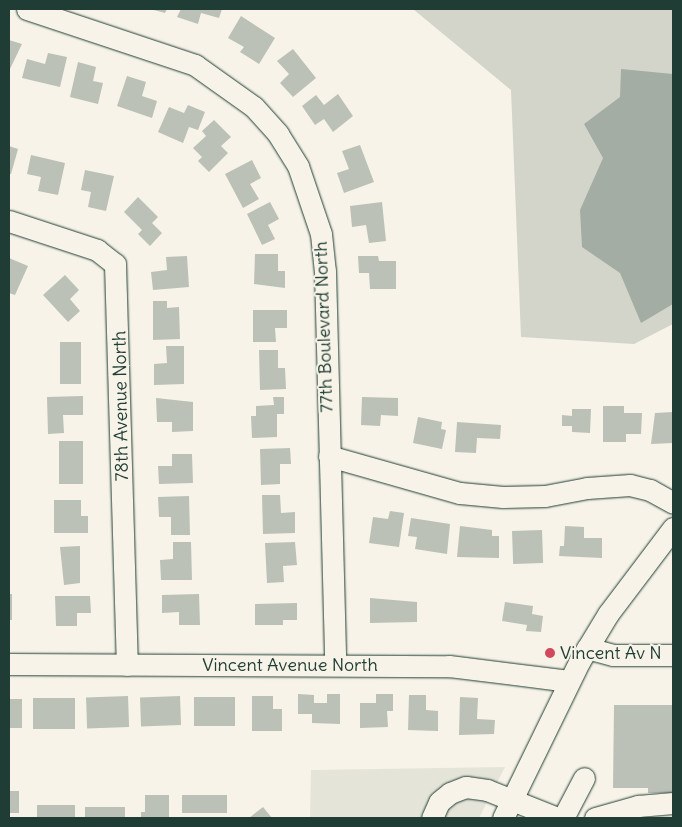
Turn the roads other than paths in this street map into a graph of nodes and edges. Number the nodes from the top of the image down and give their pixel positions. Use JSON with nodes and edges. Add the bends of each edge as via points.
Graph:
{"nodes":[{"id":1,"x":27,"y":9,"type":"edge"},
{"id":2,"x":9,"y":221,"type":"edge"},
{"id":3,"x":329,"y":456,"type":"junction"},
{"id":4,"x":673,"y":503,"type":"edge"},
{"id":5,"x":673,"y":528,"type":"edge"},
{"id":6,"x":588,"y":648,"type":"junction"},
{"id":7,"x":673,"y":654,"type":"edge"},
{"id":8,"x":9,"y":664,"type":"edge"},
{"id":9,"x":127,"y":665,"type":"junction"},
{"id":10,"x":335,"y":665,"type":"junction"},
{"id":11,"x":570,"y":681,"type":"junction"},
{"id":12,"x":584,"y":778,"type":"dead end"},
{"id":13,"x":672,"y":808,"type":"edge"},
{"id":14,"x":507,"y":809,"type":"edge"},
{"id":15,"x":628,"y":814,"type":"edge"},
{"id":16,"x":432,"y":818,"type":"edge"},
{"id":17,"x":557,"y":818,"type":"edge"},
{"id":18,"x":563,"y":818,"type":"edge"},
{"id":19,"x":594,"y":818,"type":"edge"}],
"edges":[{"from":1,"to":3,"type":"street","name":"77th Boulevard North","via":[[195,65],[254,107],[278,134],[298,166],[321,234]]},
{"from":2,"to":9,"type":"street","name":"78th Avenue North","via":[[97,250],[115,264]]},
{"from":3,"to":4,"type":"street","via":[[460,493],[545,496],[587,488],[630,485],[650,490]]},
{"from":3,"to":10,"type":"street","name":"77th Boulevard North"},
{"from":5,"to":6,"type":"street"},
{"from":6,"to":7,"type":"street","via":[[613,655]]},
{"from":6,"to":11,"type":"street"},
{"from":8,"to":9,"type":"street","name":"Vincent Avenue North"},
{"from":9,"to":10,"type":"street","name":"Vincent Avenue North"},
{"from":10,"to":11,"type":"street","name":"Vincent Avenue North","via":[[449,666]]},
{"from":11,"to":14,"type":"street"},
{"from":12,"to":18,"type":"street"},
{"from":13,"to":15,"type":"street"},
{"from":14,"to":16,"type":"street","via":[[466,787],[450,793],[439,802]]},
{"from":14,"to":17,"type":"street"},
{"from":15,"to":19,"type":"street"}]}
